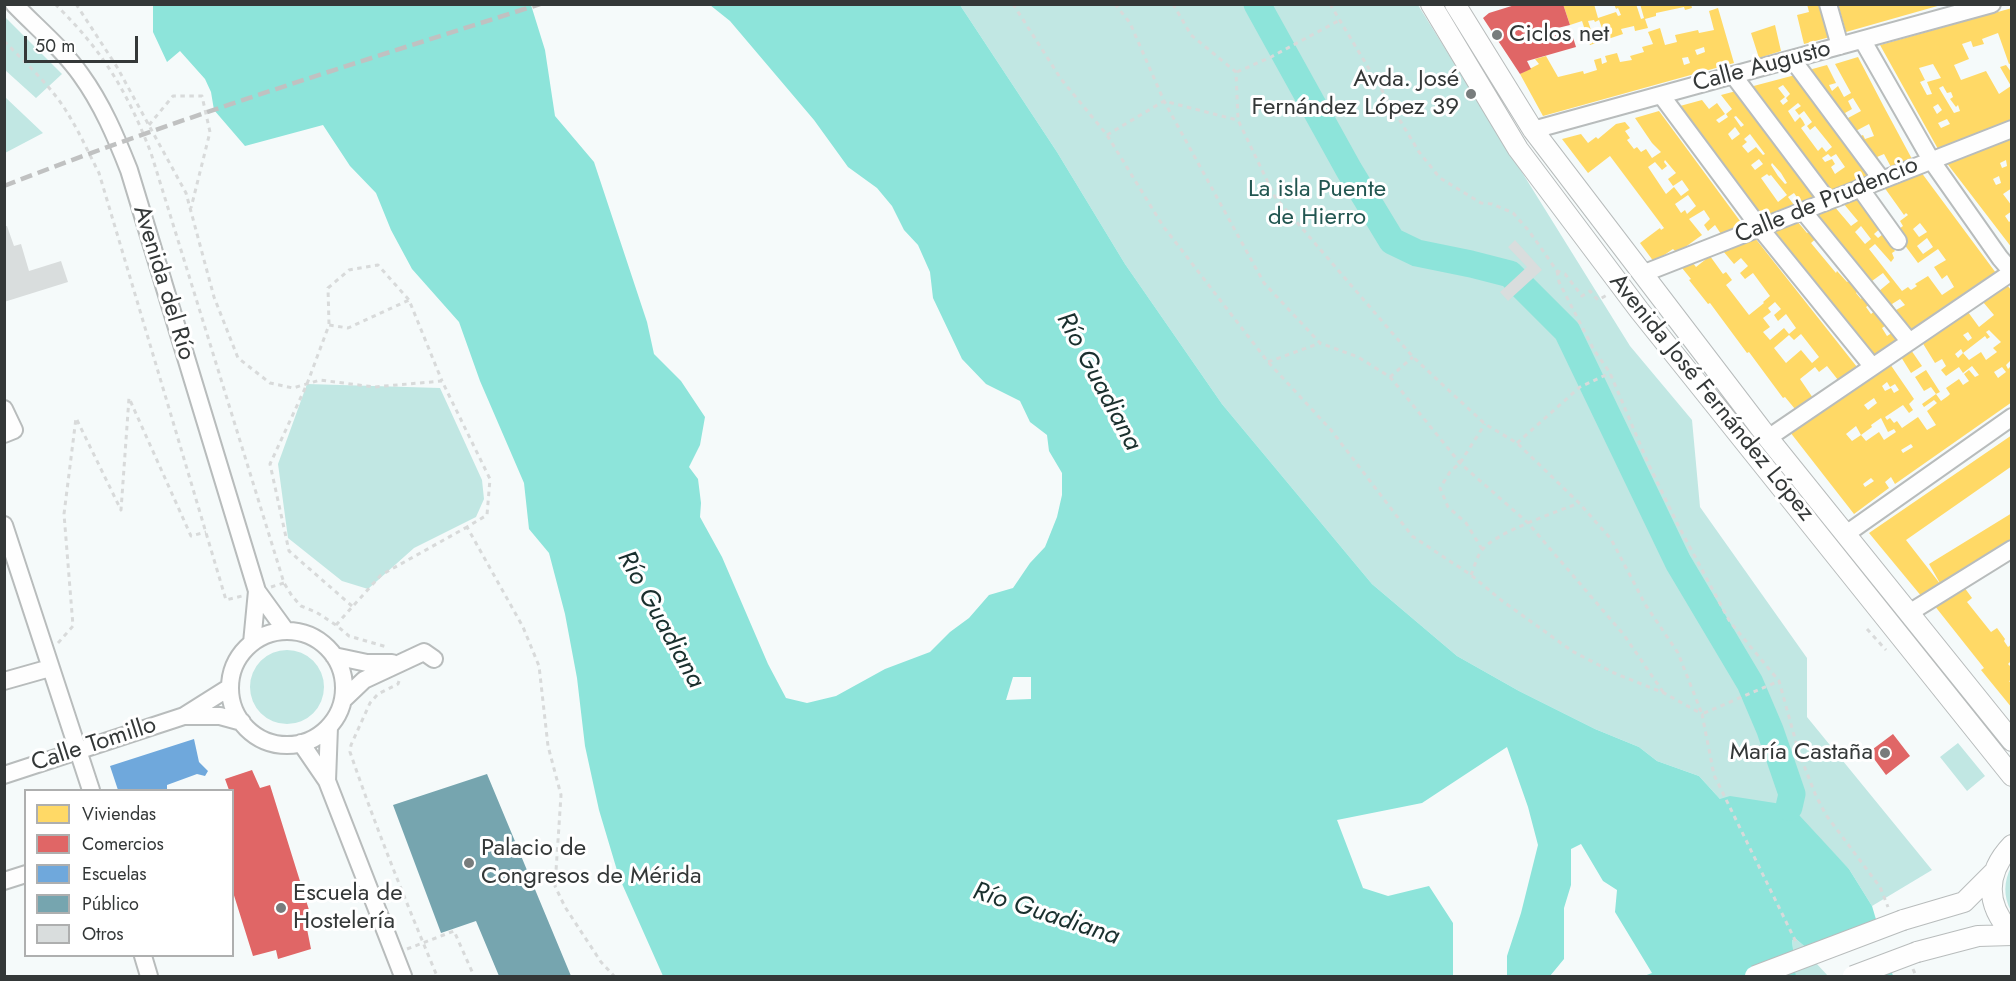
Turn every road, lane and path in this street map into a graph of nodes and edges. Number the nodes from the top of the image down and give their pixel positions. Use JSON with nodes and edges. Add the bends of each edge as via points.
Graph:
{"nodes":[{"id":1,"x":14,"y":4,"type":"edge"},
{"id":2,"x":55,"y":4,"type":"edge"},
{"id":3,"x":76,"y":4,"type":"edge"},
{"id":4,"x":1013,"y":4,"type":"edge"},
{"id":5,"x":1116,"y":4,"type":"edge"},
{"id":6,"x":1173,"y":4,"type":"edge"},
{"id":7,"x":1330,"y":4,"type":"edge"},
{"id":8,"x":1431,"y":4,"type":"edge"},
{"id":9,"x":1828,"y":4,"type":"edge"},
{"id":10,"x":1992,"y":4,"type":"edge"},
{"id":11,"x":1459,"y":6,"type":"edge"},
{"id":12,"x":1340,"y":20,"type":"junction"},
{"id":13,"x":4,"y":41,"type":"edge"},
{"id":14,"x":1863,"y":41,"type":"junction"},
{"id":15,"x":1840,"y":46,"type":"junction"},
{"id":16,"x":1792,"y":59,"type":"junction"},
{"id":17,"x":1236,"y":72,"type":"junction"},
{"id":18,"x":1733,"y":75,"type":"junction"},
{"id":19,"x":1661,"y":95,"type":"junction"},
{"id":20,"x":1164,"y":100,"type":"junction"},
{"id":21,"x":1238,"y":120,"type":"junction"},
{"id":22,"x":149,"y":125,"type":"junction"},
{"id":23,"x":2012,"y":129,"type":"edge"},
{"id":24,"x":1533,"y":130,"type":"junction"},
{"id":25,"x":1107,"y":135,"type":"junction"},
{"id":26,"x":1931,"y":160,"type":"junction"},
{"id":27,"x":1882,"y":180,"type":"junction"},
{"id":28,"x":1860,"y":188,"type":"junction"},
{"id":29,"x":1828,"y":201,"type":"junction"},
{"id":30,"x":190,"y":210,"type":"junction"},
{"id":31,"x":1803,"y":211,"type":"junction"},
{"id":32,"x":1760,"y":228,"type":"junction"},
{"id":33,"x":1898,"y":240,"type":"dead end"},
{"id":34,"x":1557,"y":271,"type":"junction"},
{"id":35,"x":2012,"y":272,"type":"edge"},
{"id":36,"x":1642,"y":274,"type":"junction"},
{"id":37,"x":409,"y":300,"type":"junction"},
{"id":38,"x":1613,"y":304,"type":"dead end"},
{"id":39,"x":329,"y":325,"type":"junction"},
{"id":40,"x":1909,"y":341,"type":"junction"},
{"id":41,"x":1320,"y":343,"type":"junction"},
{"id":42,"x":1413,"y":357,"type":"junction"},
{"id":43,"x":1268,"y":362,"type":"junction"},
{"id":44,"x":1872,"y":366,"type":"junction"},
{"id":45,"x":1611,"y":373,"type":"junction"},
{"id":46,"x":1390,"y":377,"type":"junction"},
{"id":47,"x":442,"y":381,"type":"junction"},
{"id":48,"x":307,"y":384,"type":"junction"},
{"id":49,"x":4,"y":409,"type":"edge"},
{"id":50,"x":2012,"y":417,"type":"edge"},
{"id":51,"x":1485,"y":424,"type":"junction"},
{"id":52,"x":4,"y":434,"type":"edge"},
{"id":53,"x":1768,"y":438,"type":"junction"},
{"id":54,"x":1517,"y":443,"type":"junction"},
{"id":55,"x":1460,"y":463,"type":"junction"},
{"id":56,"x":1579,"y":503,"type":"junction"},
{"id":57,"x":1528,"y":523,"type":"junction"},
{"id":58,"x":4,"y":525,"type":"edge"},
{"id":59,"x":467,"y":528,"type":"junction"},
{"id":60,"x":206,"y":532,"type":"junction"},
{"id":61,"x":1846,"y":534,"type":"junction"},
{"id":62,"x":1482,"y":549,"type":"junction"},
{"id":63,"x":2012,"y":549,"type":"edge"},
{"id":64,"x":1471,"y":576,"type":"junction"},
{"id":65,"x":256,"y":591,"type":"junction"},
{"id":66,"x":226,"y":600,"type":"dead end"},
{"id":67,"x":352,"y":606,"type":"junction"},
{"id":68,"x":1909,"y":613,"type":"junction"},
{"id":69,"x":336,"y":624,"type":"junction"},
{"id":70,"x":1867,"y":629,"type":"dead end"},
{"id":71,"x":286,"y":631,"type":"junction"},
{"id":72,"x":252,"y":643,"type":"junction"},
{"id":73,"x":1886,"y":650,"type":"dead end"},
{"id":74,"x":334,"y":656,"type":"junction"},
{"id":75,"x":434,"y":659,"type":"dead end"},
{"id":76,"x":48,"y":663,"type":"junction"},
{"id":77,"x":396,"y":663,"type":"junction"},
{"id":78,"x":4,"y":681,"type":"edge"},
{"id":79,"x":1779,"y":681,"type":"junction"},
{"id":80,"x":230,"y":687,"type":"junction"},
{"id":81,"x":1664,"y":693,"type":"junction"},
{"id":82,"x":343,"y":700,"type":"junction"},
{"id":83,"x":1702,"y":714,"type":"junction"},
{"id":84,"x":184,"y":716,"type":"junction"},
{"id":85,"x":242,"y":722,"type":"junction"},
{"id":86,"x":329,"y":727,"type":"junction"},
{"id":87,"x":2012,"y":741,"type":"edge"},
{"id":88,"x":301,"y":743,"type":"junction"},
{"id":89,"x":79,"y":750,"type":"junction"},
{"id":90,"x":4,"y":775,"type":"edge"},
{"id":91,"x":2012,"y":776,"type":"edge"},
{"id":92,"x":327,"y":781,"type":"junction"},
{"id":93,"x":92,"y":789,"type":"edge"},
{"id":94,"x":2012,"y":845,"type":"edge"},
{"id":95,"x":1993,"y":873,"type":"junction"},
{"id":96,"x":24,"y":875,"type":"edge"},
{"id":97,"x":4,"y":881,"type":"edge"},
{"id":98,"x":1880,"y":887,"type":"dead end"},
{"id":99,"x":2012,"y":934,"type":"edge"},
{"id":100,"x":422,"y":943,"type":"junction"},
{"id":101,"x":1798,"y":946,"type":"dead end"},
{"id":102,"x":394,"y":953,"type":"junction"},
{"id":103,"x":143,"y":957,"type":"edge"},
{"id":104,"x":149,"y":976,"type":"edge"},
{"id":105,"x":403,"y":976,"type":"edge"},
{"id":106,"x":437,"y":976,"type":"edge"},
{"id":107,"x":474,"y":976,"type":"edge"},
{"id":108,"x":614,"y":976,"type":"edge"},
{"id":109,"x":1755,"y":976,"type":"edge"},
{"id":110,"x":1853,"y":976,"type":"edge"}],
"edges":[{"from":1,"to":65,"type":"street","name":"Avenida del Río","via":[[81,74],[112,129],[129,170]]},
{"from":2,"to":69,"type":"path","via":[[92,43],[136,113],[284,583],[301,606]]},
{"from":3,"to":22,"type":"path"},
{"from":4,"to":25,"type":"path","via":[[1061,79]]},
{"from":5,"to":20,"type":"path","via":[[1130,23]]},
{"from":6,"to":17,"type":"path","via":[[1191,35]]},
{"from":7,"to":12,"type":"path"},
{"from":8,"to":91,"type":"main road","name":"Avenida José Fernández López","via":[[1518,148],[1625,291]]},
{"from":9,"to":15,"type":"street"},
{"from":10,"to":14,"type":"street","name":"Calle Augusto"},
{"from":11,"to":24,"type":"main road","name":"Avenida José Fernández López"},
{"from":12,"to":17,"type":"path"},
{"from":12,"to":34,"type":"path","via":[[1419,152],[1440,178],[1481,203],[1513,213]]},
{"from":13,"to":60,"type":"path","via":[[59,100],[99,173]]},
{"from":14,"to":15,"type":"street","name":"Calle Augusto"},
{"from":14,"to":26,"type":"street"},
{"from":15,"to":16,"type":"street","name":"Calle Augusto"},
{"from":16,"to":18,"type":"street","name":"Calle Augusto"},
{"from":16,"to":27,"type":"street"},
{"from":17,"to":21,"type":"path"},
{"from":18,"to":19,"type":"street","name":"Calle Augusto"},
{"from":18,"to":29,"type":"street"},
{"from":19,"to":24,"type":"street","name":"Calle Augusto"},
{"from":19,"to":32,"type":"street"},
{"from":20,"to":21,"type":"path"},
{"from":20,"to":25,"type":"path"},
{"from":20,"to":41,"type":"path","via":[[1264,283]]},
{"from":21,"to":42,"type":"path","via":[[1275,197]]},
{"from":22,"to":30,"type":"path","via":[[186,193]]},
{"from":22,"to":30,"type":"path","via":[[173,96],[202,96],[210,132]]},
{"from":23,"to":26,"type":"street","name":"Calle de Prudencio"},
{"from":24,"to":36,"type":"main road","name":"Avenida José Fernández López"},
{"from":25,"to":43,"type":"path","via":[[1164,226]]},
{"from":26,"to":27,"type":"street","name":"Calle de Prudencio"},
{"from":26,"to":35,"type":"street"},
{"from":27,"to":28,"type":"street","name":"Calle de Prudencio"},
{"from":28,"to":29,"type":"street","name":"Calle de Prudencio"},
{"from":28,"to":33,"type":"street"},
{"from":29,"to":31,"type":"street","name":"Calle de Prudencio"},
{"from":30,"to":48,"type":"path","via":[[214,297],[238,358],[270,383],[293,388]]},
{"from":31,"to":32,"type":"street","name":"Calle de Prudencio"},
{"from":31,"to":40,"type":"street"},
{"from":32,"to":36,"type":"street","name":"Calle de Prudencio"},
{"from":32,"to":44,"type":"street"},
{"from":34,"to":38,"type":"path","via":[[1565,274],[1582,296],[1590,291],[1598,300],[1606,295]]},
{"from":34,"to":45,"type":"path","via":[[1594,350]]},
{"from":35,"to":40,"type":"street"},
{"from":36,"to":53,"type":"main road","name":"Avenida José Fernández López"},
{"from":37,"to":39,"type":"path","via":[[348,328]]},
{"from":37,"to":39,"type":"path","via":[[378,265],[349,270],[328,288]]},
{"from":37,"to":47,"type":"path"},
{"from":39,"to":48,"type":"path"},
{"from":40,"to":44,"type":"street"},
{"from":41,"to":43,"type":"path"},
{"from":41,"to":46,"type":"path","via":[[1358,357]]},
{"from":42,"to":46,"type":"path"},
{"from":42,"to":51,"type":"path"},
{"from":43,"to":64,"type":"path","via":[[1331,430],[1412,536]]},
{"from":44,"to":53,"type":"street"},
{"from":45,"to":54,"type":"path","via":[[1580,387]]},
{"from":45,"to":79,"type":"path","via":[[1653,474],[1730,622]]},
{"from":46,"to":55,"type":"path"},
{"from":47,"to":48,"type":"path","via":[[374,387],[320,380]]},
{"from":47,"to":59,"type":"path","via":[[490,479],[487,515]]},
{"from":48,"to":67,"type":"path","via":[[270,464],[272,475],[288,551]]},
{"from":49,"to":52,"type":"street","via":[[14,430]]},
{"from":50,"to":61,"type":"street"},
{"from":51,"to":54,"type":"path"},
{"from":51,"to":55,"type":"path"},
{"from":53,"to":61,"type":"main road","name":"Avenida José Fernández López"},
{"from":54,"to":56,"type":"path"},
{"from":55,"to":57,"type":"path"},
{"from":55,"to":62,"type":"path","via":[[1440,488],[1448,507],[1466,523]]},
{"from":56,"to":57,"type":"path"},
{"from":56,"to":83,"type":"path","via":[[1611,539],[1645,604],[1678,653]]},
{"from":57,"to":62,"type":"path"},
{"from":57,"to":81,"type":"path","via":[[1624,635]]},
{"from":58,"to":76,"type":"street"},
{"from":59,"to":67,"type":"path","via":[[381,575]]},
{"from":59,"to":108,"type":"path","via":[[523,627],[539,666],[548,746],[561,795],[555,886],[601,962]]},
{"from":60,"to":66,"type":"path"},
{"from":60,"to":76,"type":"path","via":[[191,536],[129,398],[122,510],[76,418],[64,514],[73,626]]},
{"from":61,"to":68,"type":"main road","name":"Avenida José Fernández López"},
{"from":62,"to":64,"type":"path"},
{"from":63,"to":68,"type":"street"},
{"from":64,"to":81,"type":"path","via":[[1572,651]]},
{"from":65,"to":71,"type":"street","name":"Avenida del Río"},
{"from":65,"to":72,"type":"street","name":"Avenida del Río"},
{"from":67,"to":69,"type":"path"},
{"from":68,"to":87,"type":"main road","name":"Avenida José Fernández López"},
{"from":69,"to":77,"type":"path","via":[[349,636],[390,647]]},
{"from":70,"to":73,"type":"path"},
{"from":71,"to":72,"type":"street","via":[[268,634]]},
{"from":71,"to":74,"type":"street","via":[[304,633],[321,642]]},
{"from":72,"to":80,"type":"street","via":[[240,655]]},
{"from":74,"to":77,"type":"street","via":[[367,663]]},
{"from":74,"to":82,"type":"street","via":[[341,669]]},
{"from":75,"to":77,"type":"street","via":[[424,652]]},
{"from":76,"to":78,"type":"street"},
{"from":76,"to":89,"type":"street"},
{"from":77,"to":82,"type":"street","via":[[364,680]]},
{"from":77,"to":100,"type":"path","via":[[401,673],[398,684],[370,703],[350,752]]},
{"from":79,"to":83,"type":"path"},
{"from":79,"to":98,"type":"path","via":[[1799,753],[1816,796]]},
{"from":80,"to":84,"type":"street","name":"Calle Tomillo"},
{"from":80,"to":85,"type":"street","via":[[233,706]]},
{"from":81,"to":83,"type":"path"},
{"from":82,"to":86,"type":"street"},
{"from":83,"to":101,"type":"path","via":[[1714,775]]},
{"from":84,"to":85,"type":"street","name":"Calle Tomillo","via":[[220,716]]},
{"from":84,"to":89,"type":"street","name":"Calle Tomillo"},
{"from":85,"to":88,"type":"street","via":[[251,732],[275,743]]},
{"from":86,"to":88,"type":"street"},
{"from":86,"to":92,"type":"street"},
{"from":88,"to":92,"type":"street"},
{"from":89,"to":90,"type":"street","name":"Calle Tomillo"},
{"from":89,"to":93,"type":"street"},
{"from":92,"to":102,"type":"street"},
{"from":94,"to":95,"type":"main road"},
{"from":95,"to":99,"type":"main road","via":[[1994,908]]},
{"from":95,"to":109,"type":"main road","bridge":true,"via":[[1964,902],[1903,920]]},
{"from":96,"to":97,"type":"street"},
{"from":99,"to":110,"type":"main road","bridge":true,"via":[[1978,936],[1917,952]]},
{"from":100,"to":102,"type":"path"},
{"from":100,"to":106,"type":"path"},
{"from":100,"to":107,"type":"path","via":[[454,931]]},
{"from":102,"to":105,"type":"street"},
{"from":103,"to":104,"type":"street"}]}
